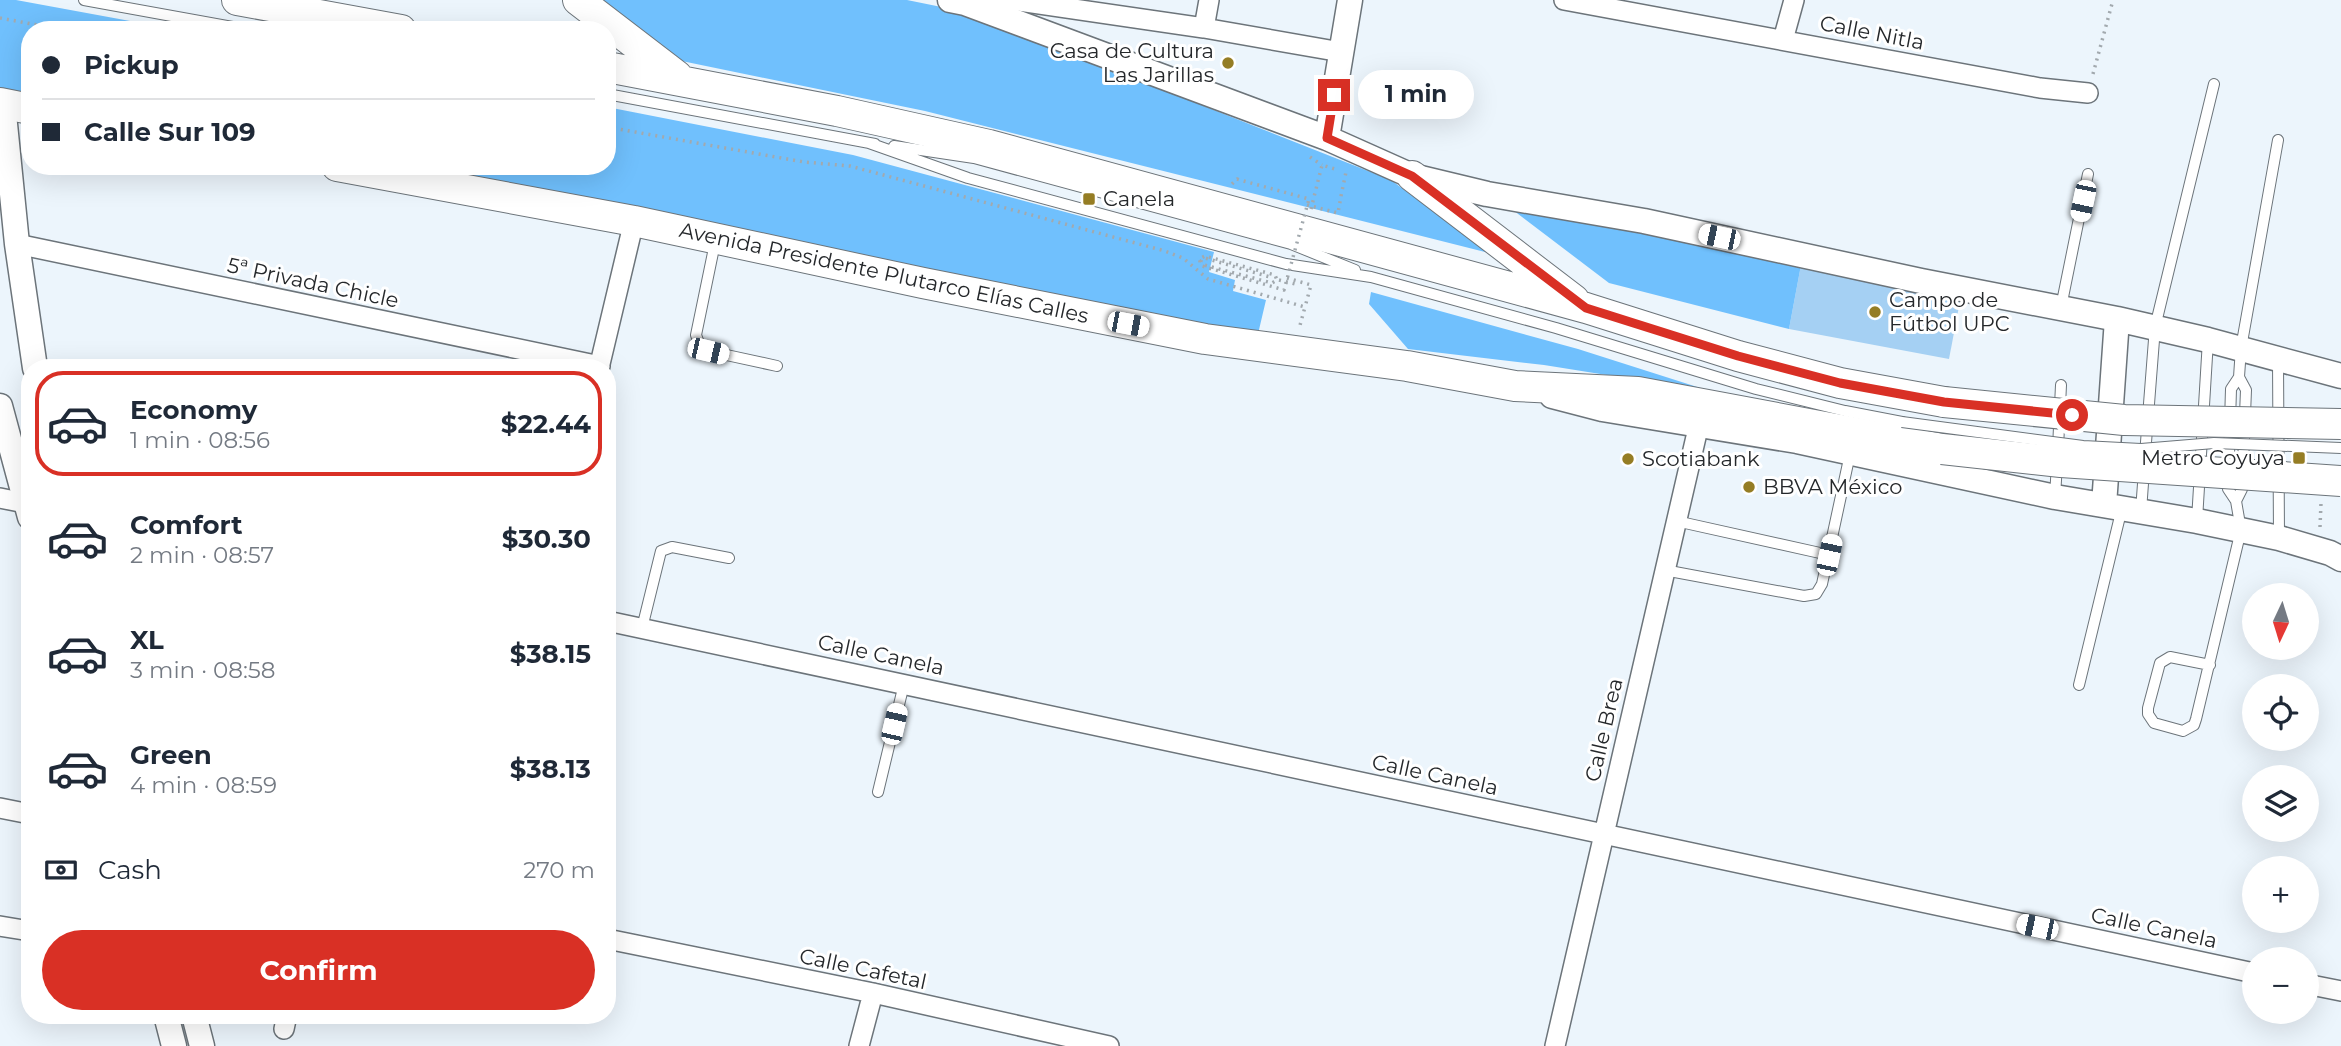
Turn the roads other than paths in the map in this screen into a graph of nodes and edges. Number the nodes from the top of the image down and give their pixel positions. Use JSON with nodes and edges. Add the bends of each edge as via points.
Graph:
{"nodes":[{"id":1,"x":83,"y":0,"type":"edge"},
{"id":2,"x":237,"y":0,"type":"edge"},
{"id":3,"x":578,"y":0,"type":"edge"},
{"id":4,"x":1019,"y":0,"type":"edge"},
{"id":5,"x":1209,"y":0,"type":"edge"},
{"id":6,"x":1350,"y":0,"type":"edge"},
{"id":7,"x":1564,"y":0,"type":"edge"},
{"id":8,"x":1794,"y":0,"type":"edge"},
{"id":9,"x":957,"y":2,"type":"edge"},
{"id":10,"x":1602,"y":3,"type":"edge"},
{"id":11,"x":1137,"y":8,"type":"edge"},
{"id":12,"x":199,"y":21,"type":"edge"},
{"id":13,"x":352,"y":21,"type":"edge"},
{"id":14,"x":606,"y":21,"type":"edge"},
{"id":15,"x":1204,"y":28,"type":"junction"},
{"id":16,"x":616,"y":29,"type":"edge"},
{"id":17,"x":1783,"y":40,"type":"junction"},
{"id":18,"x":1341,"y":52,"type":"junction"},
{"id":19,"x":616,"y":69,"type":"edge"},
{"id":20,"x":683,"y":80,"type":"junction"},
{"id":21,"x":2214,"y":84,"type":"dead end"},
{"id":22,"x":2088,"y":93,"type":"road end"},
{"id":23,"x":616,"y":96,"type":"edge"},
{"id":24,"x":11,"y":105,"type":"edge"},
{"id":25,"x":1327,"y":138,"type":"junction"},
{"id":26,"x":2278,"y":140,"type":"dead end"},
{"id":27,"x":869,"y":143,"type":"junction"},
{"id":28,"x":2088,"y":174,"type":"dead end"},
{"id":29,"x":386,"y":175,"type":"edge"},
{"id":30,"x":1412,"y":176,"type":"junction"},
{"id":31,"x":635,"y":221,"type":"junction"},
{"id":32,"x":716,"y":239,"type":"junction"},
{"id":33,"x":17,"y":244,"type":"junction"},
{"id":34,"x":1371,"y":277,"type":"junction"},
{"id":35,"x":2061,"y":307,"type":"junction"},
{"id":36,"x":1586,"y":308,"type":"junction"},
{"id":37,"x":2117,"y":319,"type":"junction"},
{"id":38,"x":2155,"y":327,"type":"junction"},
{"id":39,"x":2208,"y":340,"type":"junction"},
{"id":40,"x":2241,"y":348,"type":"junction"},
{"id":41,"x":34,"y":359,"type":"edge"},
{"id":42,"x":561,"y":359,"type":"edge"},
{"id":43,"x":601,"y":359,"type":"edge"},
{"id":44,"x":2278,"y":360,"type":"junction"},
{"id":45,"x":777,"y":366,"type":"dead end"},
{"id":46,"x":2341,"y":376,"type":"edge"},
{"id":47,"x":2239,"y":377,"type":"junction"},
{"id":48,"x":2061,"y":385,"type":"dead end"},
{"id":49,"x":1515,"y":386,"type":"junction"},
{"id":50,"x":0,"y":407,"type":"edge"},
{"id":51,"x":1699,"y":424,"type":"junction"},
{"id":52,"x":2341,"y":424,"type":"edge"},
{"id":53,"x":2341,"y":448,"type":"edge"},
{"id":54,"x":2141,"y":449,"type":"junction"},
{"id":55,"x":1850,"y":453,"type":"junction"},
{"id":56,"x":2341,"y":472,"type":"edge"},
{"id":57,"x":21,"y":480,"type":"edge"},
{"id":58,"x":2331,"y":487,"type":"edge"},
{"id":59,"x":0,"y":498,"type":"edge"},
{"id":60,"x":2055,"y":498,"type":"junction"},
{"id":61,"x":2236,"y":501,"type":"junction"},
{"id":62,"x":21,"y":505,"type":"edge"},
{"id":63,"x":2122,"y":508,"type":"junction"},
{"id":64,"x":1676,"y":521,"type":"junction"},
{"id":65,"x":2197,"y":521,"type":"junction"},
{"id":66,"x":2241,"y":530,"type":"junction"},
{"id":67,"x":2279,"y":538,"type":"junction"},
{"id":68,"x":1829,"y":555,"type":"junction"},
{"id":69,"x":729,"y":558,"type":"dead end"},
{"id":70,"x":2341,"y":559,"type":"edge"},
{"id":71,"x":1664,"y":570,"type":"junction"},
{"id":72,"x":616,"y":623,"type":"edge"},
{"id":73,"x":642,"y":628,"type":"junction"},
{"id":74,"x":2210,"y":665,"type":"junction"},
{"id":75,"x":904,"y":683,"type":"junction"},
{"id":76,"x":2079,"y":685,"type":"dead end"},
{"id":77,"x":878,"y":792,"type":"dead end"},
{"id":78,"x":0,"y":808,"type":"edge"},
{"id":79,"x":21,"y":812,"type":"edge"},
{"id":80,"x":1604,"y":834,"type":"junction"},
{"id":81,"x":0,"y":926,"type":"edge"},
{"id":82,"x":21,"y":930,"type":"edge"},
{"id":83,"x":616,"y":941,"type":"edge"},
{"id":84,"x":2242,"y":970,"type":"edge"},
{"id":85,"x":2319,"y":987,"type":"edge"},
{"id":86,"x":2341,"y":991,"type":"edge"},
{"id":87,"x":873,"y":993,"type":"junction"},
{"id":88,"x":168,"y":1024,"type":"edge"},
{"id":89,"x":196,"y":1024,"type":"edge"},
{"id":90,"x":174,"y":1046,"type":"edge"},
{"id":91,"x":202,"y":1046,"type":"edge"},
{"id":92,"x":859,"y":1046,"type":"edge"},
{"id":93,"x":1109,"y":1046,"type":"edge"},
{"id":94,"x":1555,"y":1046,"type":"edge"}],
"edges":[{"from":1,"to":12,"type":"lane"},
{"from":2,"to":13,"type":"main road"},
{"from":3,"to":14,"type":"main road"},
{"from":4,"to":9,"type":"street"},
{"from":4,"to":11,"type":"street"},
{"from":5,"to":15,"type":"street"},
{"from":6,"to":18,"type":"street"},
{"from":7,"to":10,"type":"street","name":"Calle Nitla"},
{"from":8,"to":17,"type":"street"},
{"from":9,"to":25,"type":"street"},
{"from":10,"to":17,"type":"street","name":"Calle Nitla"},
{"from":11,"to":15,"type":"street"},
{"from":15,"to":18,"type":"street"},
{"from":16,"to":20,"type":"main road"},
{"from":17,"to":22,"type":"street","name":"Calle Nitla"},
{"from":18,"to":25,"type":"street"},
{"from":19,"to":20,"type":"main road"},
{"from":20,"to":36,"type":"main road","via":[[989,145]]},
{"from":21,"to":38,"type":"lane"},
{"from":23,"to":27,"type":"lane"},
{"from":24,"to":33,"type":"street"},
{"from":25,"to":30,"type":"street"},
{"from":26,"to":40,"type":"lane"},
{"from":27,"to":34,"type":"lane","via":[[968,178],[1272,260]]},
{"from":27,"to":34,"type":"lane","via":[[974,158],[1291,244]]},
{"from":28,"to":35,"type":"lane"},
{"from":29,"to":31,"type":"main road","name":"Avenida Presidente Plutarco Elías Calles"},
{"from":30,"to":35,"type":"street"},
{"from":30,"to":36,"type":"main road"},
{"from":31,"to":32,"type":"main road","name":"Avenida Presidente Plutarco Elías Calles"},
{"from":31,"to":43,"type":"street"},
{"from":32,"to":45,"type":"lane","via":[[696,335],[700,346]]},
{"from":32,"to":49,"type":"main road","name":"Avenida Presidente Plutarco Elías Calles","via":[[1205,339],[1407,366]]},
{"from":33,"to":41,"type":"street"},
{"from":33,"to":42,"type":"street","name":"5ª Privada Chicle"},
{"from":34,"to":54,"type":"lane","bridge":true,"via":[[1845,411],[2028,440]]},
{"from":35,"to":37,"type":"street"},
{"from":36,"to":52,"type":"main road","bridge":true,"via":[[1840,383],[1944,402],[2124,420]]},
{"from":37,"to":38,"type":"street"},
{"from":37,"to":63,"type":"street"},
{"from":38,"to":39,"type":"street"},
{"from":38,"to":63,"type":"lane"},
{"from":39,"to":40,"type":"street"},
{"from":39,"to":65,"type":"lane"},
{"from":40,"to":44,"type":"street"},
{"from":40,"to":47,"type":"lane"},
{"from":44,"to":46,"type":"street"},
{"from":44,"to":67,"type":"lane"},
{"from":47,"to":61,"type":"lane","via":[[2246,390],[2242,489]]},
{"from":47,"to":61,"type":"lane","via":[[2231,389],[2228,489]]},
{"from":48,"to":60,"type":"lane"},
{"from":49,"to":51,"type":"street","name":"Avenida Presidente Plutarco Elías Calles","via":[[1602,409]]},
{"from":49,"to":58,"type":"main road","name":"Avenida Presidente Plutarco Elías Calles","bridge":true,"via":[[1638,393],[1942,449]]},
{"from":50,"to":57,"type":"street"},
{"from":51,"to":55,"type":"street","name":"Avenida Presidente Plutarco Elías Calles"},
{"from":51,"to":64,"type":"street","name":"Calle Brea"},
{"from":53,"to":54,"type":"lane","bridge":true,"via":[[2214,443]]},
{"from":54,"to":56,"type":"lane","via":[[2213,467]]},
{"from":55,"to":60,"type":"street","name":"Avenida Presidente Plutarco Elías Calles"},
{"from":55,"to":68,"type":"lane"},
{"from":59,"to":62,"type":"street"},
{"from":60,"to":63,"type":"street","name":"Avenida Presidente Plutarco Elías Calles"},
{"from":61,"to":66,"type":"lane"},
{"from":63,"to":65,"type":"street","name":"Avenida Presidente Plutarco Elías Calles"},
{"from":63,"to":76,"type":"lane"},
{"from":64,"to":68,"type":"lane"},
{"from":64,"to":71,"type":"street","name":"Calle Brea"},
{"from":65,"to":66,"type":"street","name":"Avenida Presidente Plutarco Elías Calles"},
{"from":66,"to":67,"type":"street","name":"Avenida Presidente Plutarco Elías Calles"},
{"from":66,"to":74,"type":"lane"},
{"from":67,"to":70,"type":"street","name":"Avenida Presidente Plutarco Elías Calles"},
{"from":68,"to":71,"type":"lane","via":[[1820,590],[1811,596]]},
{"from":69,"to":73,"type":"lane","via":[[673,547],[661,551]]},
{"from":71,"to":80,"type":"street","name":"Calle Brea"},
{"from":72,"to":73,"type":"street","name":"Calle Canela"},
{"from":73,"to":75,"type":"street","name":"Calle Canela"},
{"from":74,"to":74,"type":"lane","via":[[2194,725],[2178,731],[2154,723],[2148,708],[2160,663],[2170,657]]},
{"from":75,"to":77,"type":"lane"},
{"from":75,"to":80,"type":"street","name":"Calle Canela"},
{"from":78,"to":79,"type":"street"},
{"from":80,"to":84,"type":"street","name":"Calle Canela"},
{"from":80,"to":94,"type":"street","name":"Calle Brea"},
{"from":81,"to":82,"type":"street"},
{"from":83,"to":87,"type":"street","name":"Calle Cafetal"},
{"from":85,"to":86,"type":"street"},
{"from":87,"to":92,"type":"street"},
{"from":87,"to":93,"type":"street","name":"Calle Cafetal"},
{"from":88,"to":90,"type":"street"},
{"from":89,"to":91,"type":"street"}]}
